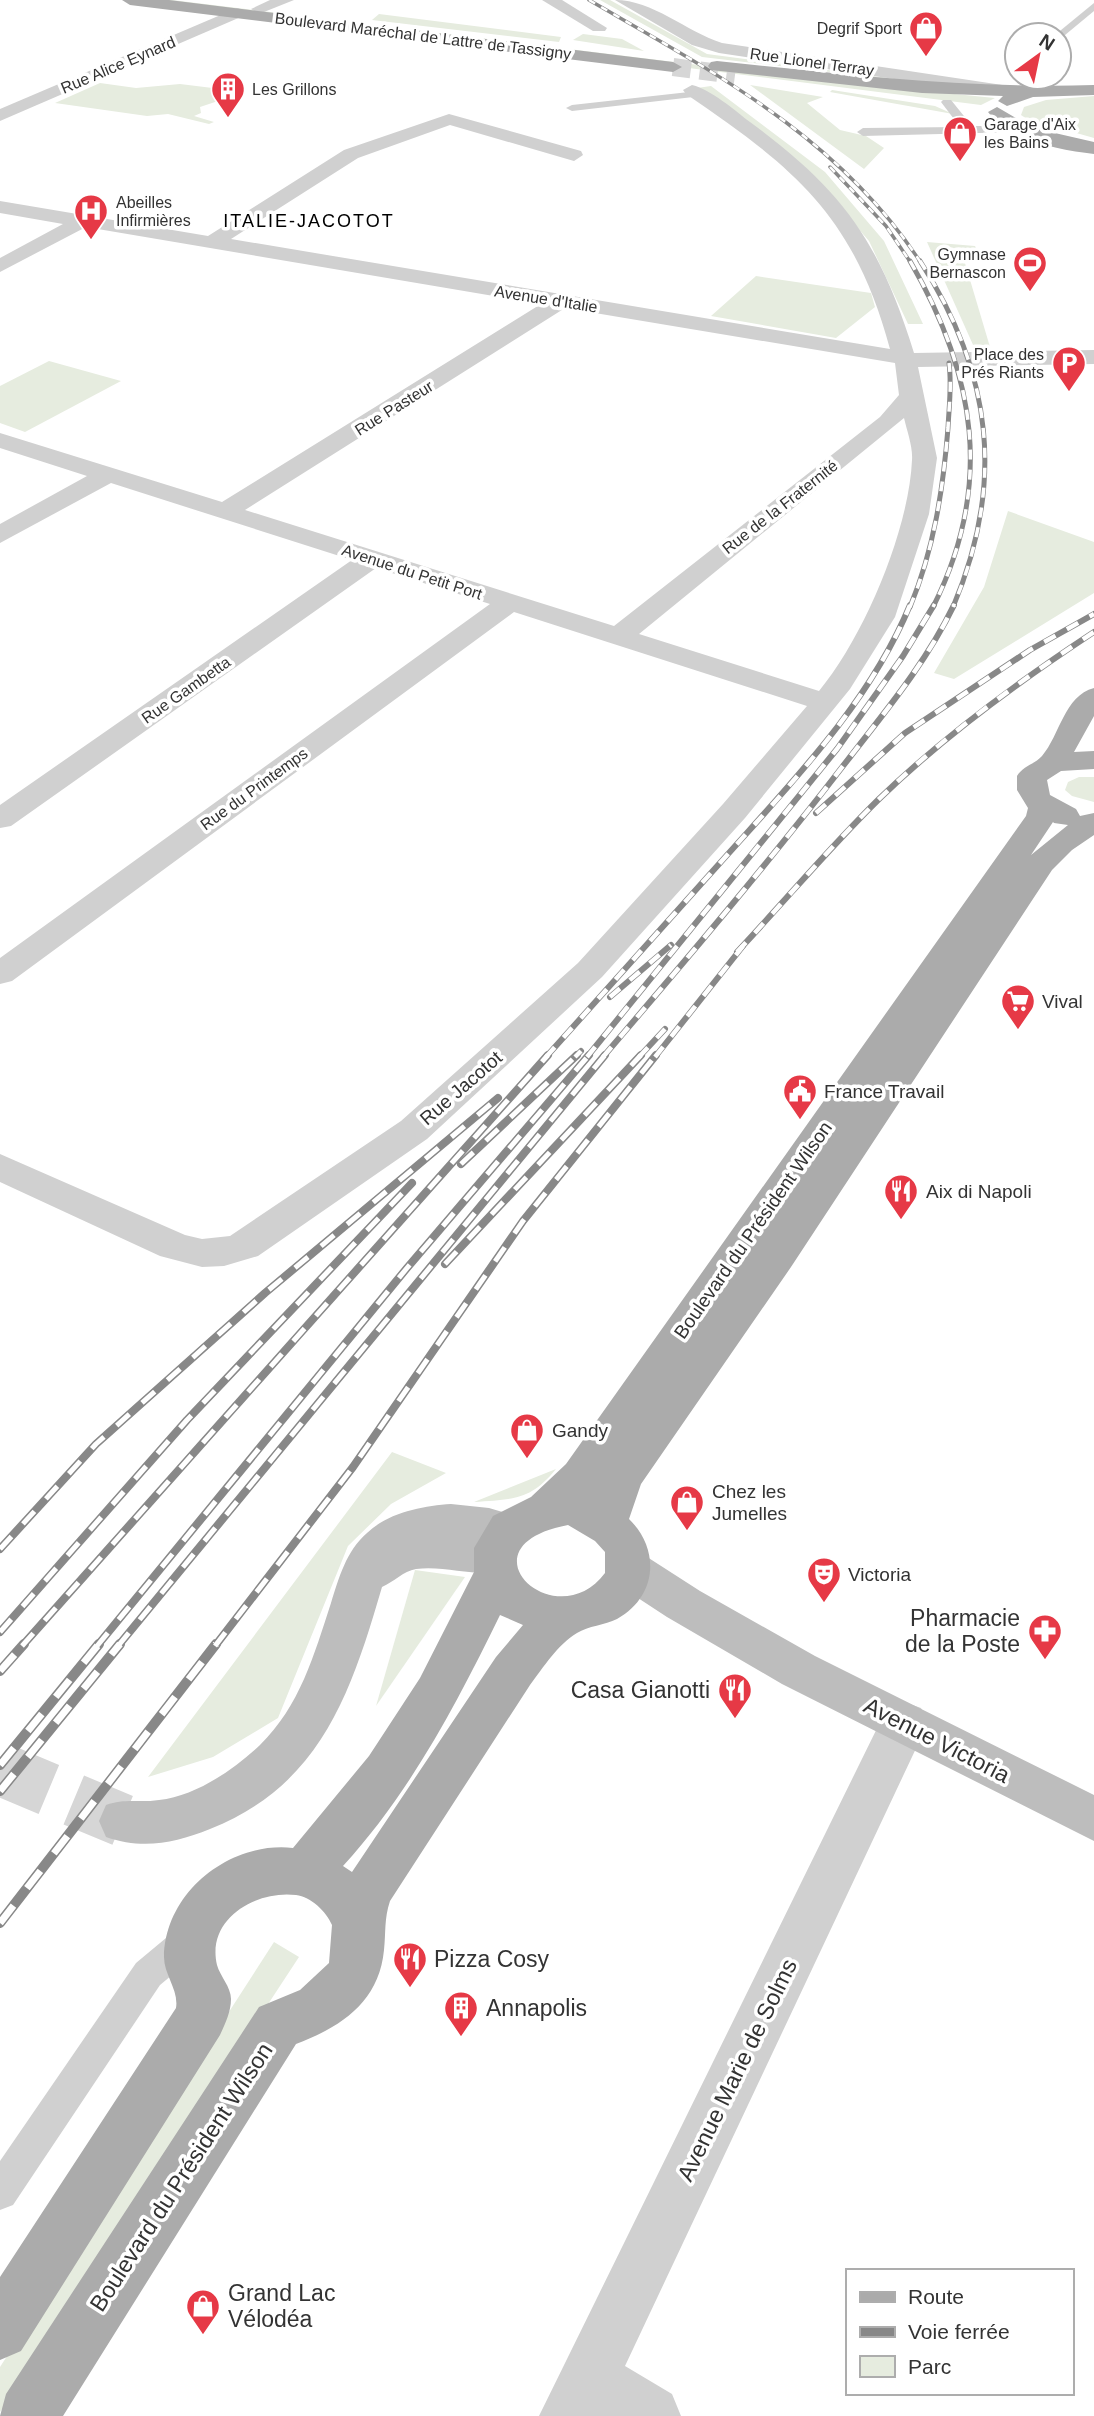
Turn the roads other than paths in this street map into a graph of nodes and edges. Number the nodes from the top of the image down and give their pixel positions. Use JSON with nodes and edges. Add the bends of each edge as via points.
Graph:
{"nodes":[{"id":1,"x":130,"y":0,"type":"edge"},
{"id":2,"x":188,"y":0,"type":"edge"},
{"id":3,"x":286,"y":0,"type":"edge"},
{"id":4,"x":550,"y":0,"type":"edge"},
{"id":5,"x":623,"y":0,"type":"edge"},
{"id":6,"x":1094,"y":6,"type":"edge"},
{"id":7,"x":259,"y":9,"type":"junction"},
{"id":8,"x":237,"y":13,"type":"junction"},
{"id":9,"x":1073,"y":25,"type":"edge"},
{"id":10,"x":599,"y":28,"type":"dead end"},
{"id":11,"x":718,"y":66,"type":"tunnel mouth"},
{"id":12,"x":736,"y":75,"type":"tunnel mouth"},
{"id":13,"x":1094,"y":90,"type":"edge"},
{"id":14,"x":695,"y":92,"type":"joint"},
{"id":15,"x":1011,"y":92,"type":"junction"},
{"id":16,"x":1031,"y":92,"type":"junction"},
{"id":17,"x":947,"y":102,"type":"junction"},
{"id":18,"x":572,"y":108,"type":"dead end"},
{"id":19,"x":997,"y":112,"type":"junction"},
{"id":20,"x":0,"y":116,"type":"edge"},
{"id":21,"x":1023,"y":129,"type":"junction"},
{"id":22,"x":969,"y":130,"type":"junction"},
{"id":23,"x":863,"y":132,"type":"dead end"},
{"id":24,"x":1092,"y":149,"type":"edge"},
{"id":25,"x":574,"y":155,"type":"dead end"},
{"id":26,"x":0,"y":208,"type":"edge"},
{"id":27,"x":83,"y":221,"type":"junction"},
{"id":28,"x":211,"y":243,"type":"junction"},
{"id":29,"x":0,"y":266,"type":"edge"},
{"id":30,"x":561,"y":301,"type":"junction"},
{"id":31,"x":892,"y":308,"type":"junction"},
{"id":32,"x":1094,"y":356,"type":"edge"},
{"id":33,"x":904,"y":358,"type":"junction"},
{"id":34,"x":882,"y":362,"type":"junction"},
{"id":35,"x":0,"y":440,"type":"edge"},
{"id":36,"x":107,"y":475,"type":"junction"},
{"id":37,"x":224,"y":512,"type":"junction"},
{"id":38,"x":0,"y":535,"type":"edge"},
{"id":39,"x":370,"y":559,"type":"junction"},
{"id":40,"x":509,"y":603,"type":"junction"},
{"id":41,"x":616,"y":638,"type":"junction"},
{"id":42,"x":1094,"y":697,"type":"edge"},
{"id":43,"x":825,"y":702,"type":"junction"},
{"id":44,"x":1094,"y":760,"type":"edge"},
{"id":45,"x":1055,"y":762,"type":"junction"},
{"id":46,"x":1044,"y":806,"type":"junction"},
{"id":47,"x":0,"y":819,"type":"edge"},
{"id":48,"x":1093,"y":822,"type":"edge"},
{"id":49,"x":0,"y":974,"type":"edge"},
{"id":50,"x":0,"y":1167,"type":"edge"},
{"id":51,"x":547,"y":1509,"type":"junction"},
{"id":52,"x":606,"y":1522,"type":"junction"},
{"id":53,"x":498,"y":1554,"type":"junction"},
{"id":54,"x":622,"y":1581,"type":"junction"},
{"id":55,"x":564,"y":1616,"type":"junction"},
{"id":56,"x":904,"y":1723,"type":"junction"},
{"id":57,"x":1091,"y":1812,"type":"edge"},
{"id":58,"x":124,"y":1821,"type":"tunnel mouth"},
{"id":59,"x":304,"y":1872,"type":"junction"},
{"id":60,"x":357,"y":1923,"type":"junction"},
{"id":61,"x":193,"y":1937,"type":"junction"},
{"id":62,"x":0,"y":2192,"type":"edge"},
{"id":63,"x":0,"y":2330,"type":"edge"},
{"id":64,"x":579,"y":2397,"type":"edge"},
{"id":65,"x":28,"y":2416,"type":"edge"},
{"id":66,"x":650,"y":2416,"type":"edge"}],
"edges":[{"from":1,"to":8,"type":"main road","name":"Boulevard Maréchal de Lattre de Tassigny"},
{"from":2,"to":7,"type":"main road","name":"Boulevard Maréchal de Lattre de Tassigny"},
{"from":3,"to":7,"type":"street"},
{"from":4,"to":10,"type":"street"},
{"from":5,"to":15,"type":"street","name":"Rue Lionel Terray","via":[[719,48]]},
{"from":6,"to":9,"type":"lane"},
{"from":7,"to":8,"type":"main road","name":"Boulevard Maréchal de Lattre de Tassigny","via":[[669,63]]},
{"from":8,"to":20,"type":"street","name":"Rue Alice Eynard"},
{"from":11,"to":15,"type":"main road","via":[[873,84]]},
{"from":12,"to":17,"type":"main road"},
{"from":13,"to":16,"type":"main road"},
{"from":14,"to":18,"type":"lane"},
{"from":14,"to":31,"type":"street","name":"Rue Jacotot","via":[[777,151],[827,198],[862,241]]},
{"from":15,"to":16,"type":"main road"},
{"from":16,"to":19,"type":"main road","via":[[1002,104]]},
{"from":17,"to":19,"type":"main road"},
{"from":17,"to":22,"type":"lane"},
{"from":19,"to":21,"type":"main road"},
{"from":21,"to":22,"type":"lane"},
{"from":21,"to":24,"type":"main road"},
{"from":22,"to":23,"type":"lane"},
{"from":25,"to":28,"type":"street","via":[[449,119],[351,154]]},
{"from":26,"to":27,"type":"street","name":"Avenue d'Italie"},
{"from":27,"to":28,"type":"street","name":"Avenue d'Italie"},
{"from":27,"to":29,"type":"street"},
{"from":28,"to":30,"type":"street","name":"Avenue d'Italie"},
{"from":30,"to":34,"type":"street","name":"Avenue d'Italie","via":[[846,349]]},
{"from":30,"to":37,"type":"street","name":"Rue Pasteur"},
{"from":31,"to":33,"type":"street","name":"Rue Jacotot"},
{"from":31,"to":34,"type":"street"},
{"from":32,"to":33,"type":"street","via":[[976,361]]},
{"from":33,"to":34,"type":"street","name":"Rue Jacotot"},
{"from":33,"to":34,"type":"street"},
{"from":34,"to":41,"type":"street","name":"Rue de la Fraternité","via":[[888,422]]},
{"from":34,"to":43,"type":"street","name":"Rue Jacotot","via":[[925,457],[906,548],[881,617]]},
{"from":35,"to":36,"type":"street","name":"Avenue du Petit Port"},
{"from":36,"to":37,"type":"street","name":"Avenue du Petit Port"},
{"from":36,"to":38,"type":"street"},
{"from":37,"to":39,"type":"street","name":"Avenue du Petit Port"},
{"from":39,"to":40,"type":"street","name":"Avenue du Petit Port"},
{"from":39,"to":47,"type":"street","name":"Rue Gambetta"},
{"from":40,"to":41,"type":"street","name":"Avenue du Petit Port"},
{"from":40,"to":49,"type":"street","name":"Rue du Printemps"},
{"from":41,"to":43,"type":"street","name":"Avenue du Petit Port"},
{"from":42,"to":45,"type":"main road"},
{"from":43,"to":50,"type":"street","name":"Rue Jacotot","via":[[590,970],[414,1130],[244,1246],[202,1253],[173,1246]]},
{"from":44,"to":45,"type":"main road"},
{"from":45,"to":46,"type":"main road","via":[[1032,776],[1030,786]]},
{"from":46,"to":48,"type":"main road","via":[[1066,817]]},
{"from":46,"to":51,"type":"main road","name":"Boulevard du Président Wilson","via":[[1042,816],[582,1476]]},
{"from":48,"to":52,"type":"main road","name":"Boulevard du Président Wilson","via":[[1040,864],[615,1489]]},
{"from":51,"to":52,"type":"main road","via":[[568,1508]]},
{"from":51,"to":53,"type":"main road","via":[[531,1513]]},
{"from":52,"to":54,"type":"main road","via":[[623,1543]]},
{"from":53,"to":55,"type":"main road","via":[[505,1592],[521,1605]]},
{"from":53,"to":58,"type":"street","via":[[413,1552],[385,1561],[353,1608],[306,1729],[284,1754],[249,1782],[194,1811],[162,1822]]},
{"from":53,"to":59,"type":"main road","via":[[456,1660],[387,1767]]},
{"from":54,"to":55,"type":"main road","via":[[587,1611]]},
{"from":54,"to":56,"type":"street","name":"Avenue Victoria","via":[[712,1636],[780,1661]]},
{"from":55,"to":60,"type":"main road","name":"Boulevard du Président Wilson","via":[[513,1671],[368,1891]]},
{"from":56,"to":57,"type":"street","name":"Avenue Victoria"},
{"from":56,"to":64,"type":"street","name":"Avenue Marie de Solms"},
{"from":59,"to":60,"type":"main road","via":[[327,1883],[346,1900]]},
{"from":59,"to":61,"type":"main road","via":[[253,1874],[229,1886],[209,1903]]},
{"from":60,"to":65,"type":"main road","name":"Boulevard du Président Wilson","via":[[358,1950],[350,1976],[332,2000],[307,2017],[278,2025]]},
{"from":61,"to":62,"type":"lane","via":[[148,1974]]},
{"from":61,"to":63,"type":"main road","via":[[193,1974],[204,1996],[201,2017]]},
{"from":64,"to":66,"type":"street"}]}
